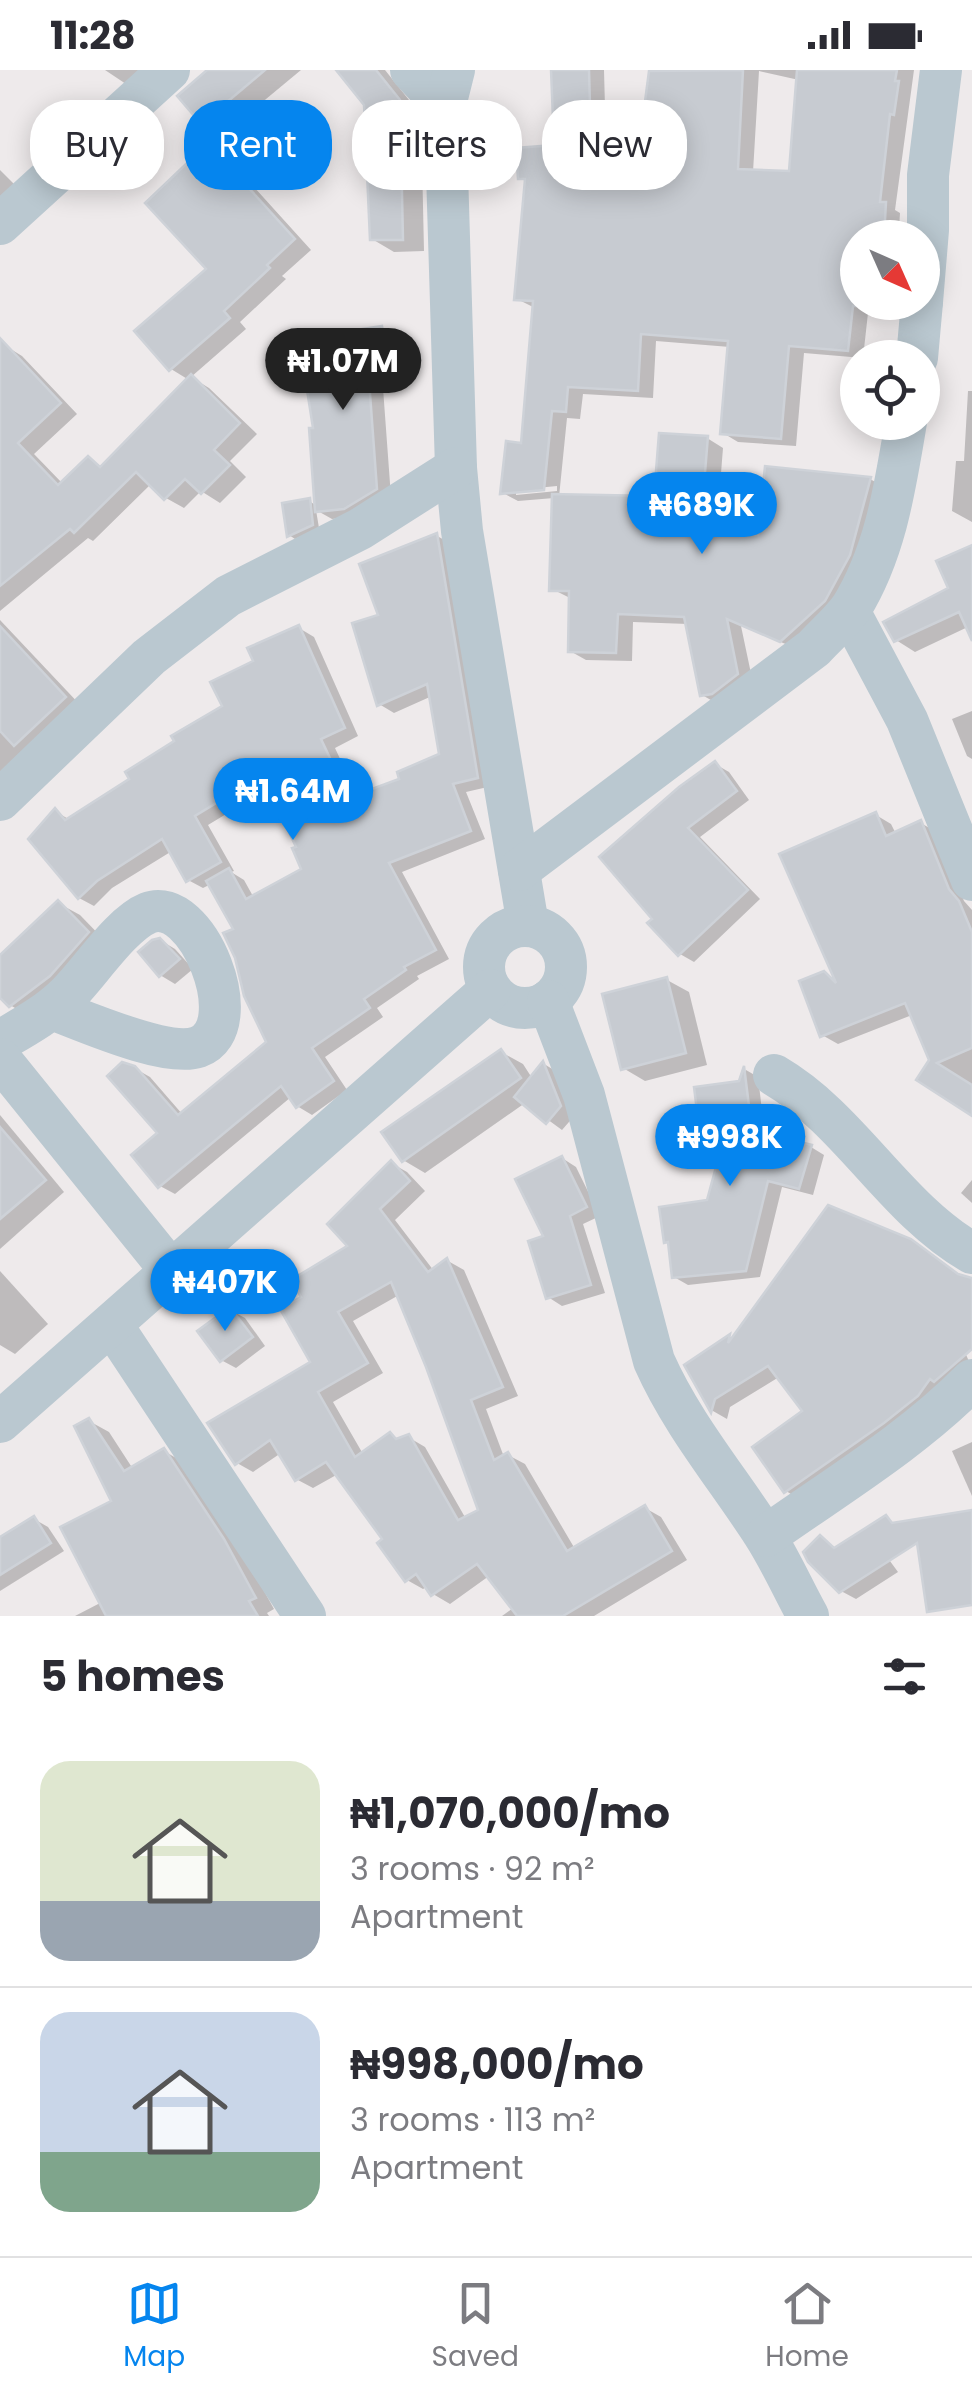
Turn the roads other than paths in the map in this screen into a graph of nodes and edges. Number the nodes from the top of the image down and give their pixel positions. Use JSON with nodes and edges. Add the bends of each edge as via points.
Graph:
{"nodes":[{"id":1,"x":169,"y":70,"type":"edge"},
{"id":2,"x":411,"y":70,"type":"edge"},
{"id":3,"x":940,"y":70,"type":"edge"},
{"id":4,"x":450,"y":88,"type":"edge"},
{"id":5,"x":926,"y":220,"type":"edge"},
{"id":6,"x":0,"y":224,"type":"edge"},
{"id":7,"x":903,"y":440,"type":"edge"},
{"id":8,"x":456,"y":468,"type":"junction"},
{"id":9,"x":849,"y":611,"type":"junction"},
{"id":10,"x":0,"y":800,"type":"edge"},
{"id":11,"x":520,"y":870,"type":"junction"},
{"id":12,"x":972,"y":880,"type":"edge"},
{"id":13,"x":528,"y":925,"type":"junction"},
{"id":14,"x":490,"y":990,"type":"junction"},
{"id":15,"x":548,"y":1001,"type":"junction"},
{"id":16,"x":52,"y":1009,"type":"dead end"},
{"id":17,"x":0,"y":1041,"type":"edge"},
{"id":18,"x":0,"y":1059,"type":"edge"},
{"id":19,"x":774,"y":1075,"type":"dead end"},
{"id":20,"x":972,"y":1253,"type":"edge"},
{"id":21,"x":172,"y":1272,"type":"junction"},
{"id":22,"x":112,"y":1324,"type":"junction"},
{"id":23,"x":972,"y":1380,"type":"edge"},
{"id":24,"x":0,"y":1422,"type":"edge"},
{"id":25,"x":766,"y":1536,"type":"junction"},
{"id":26,"x":305,"y":1616,"type":"edge"},
{"id":27,"x":808,"y":1616,"type":"edge"}],
"edges":[{"from":1,"to":6,"type":"street"},
{"from":2,"to":4,"type":"street"},
{"from":3,"to":5,"type":"street"},
{"from":4,"to":8,"type":"street"},
{"from":7,"to":9,"type":"street","via":[[877,558]]},
{"from":8,"to":10,"type":"street","via":[[360,529],[228,596],[149,657]]},
{"from":8,"to":11,"type":"street"},
{"from":9,"to":11,"type":"street","via":[[814,648]]},
{"from":9,"to":12,"type":"street","via":[[907,720]]},
{"from":11,"to":13,"type":"street"},
{"from":13,"to":14,"type":"street","via":[[494,938],[483,972]]},
{"from":13,"to":15,"type":"street","via":[[558,941],[565,956],[560,989]]},
{"from":14,"to":15,"type":"street","via":[[516,1007]]},
{"from":14,"to":21,"type":"street"},
{"from":15,"to":25,"type":"street","via":[[584,1096],[654,1362],[678,1410]]},
{"from":16,"to":17,"type":"street"},
{"from":18,"to":21,"type":"street"},
{"from":19,"to":20,"type":"street","via":[[816,1104],[910,1205]]},
{"from":21,"to":22,"type":"street"},
{"from":22,"to":24,"type":"street"},
{"from":22,"to":26,"type":"street"},
{"from":23,"to":25,"type":"street"},
{"from":25,"to":27,"type":"street"}]}
